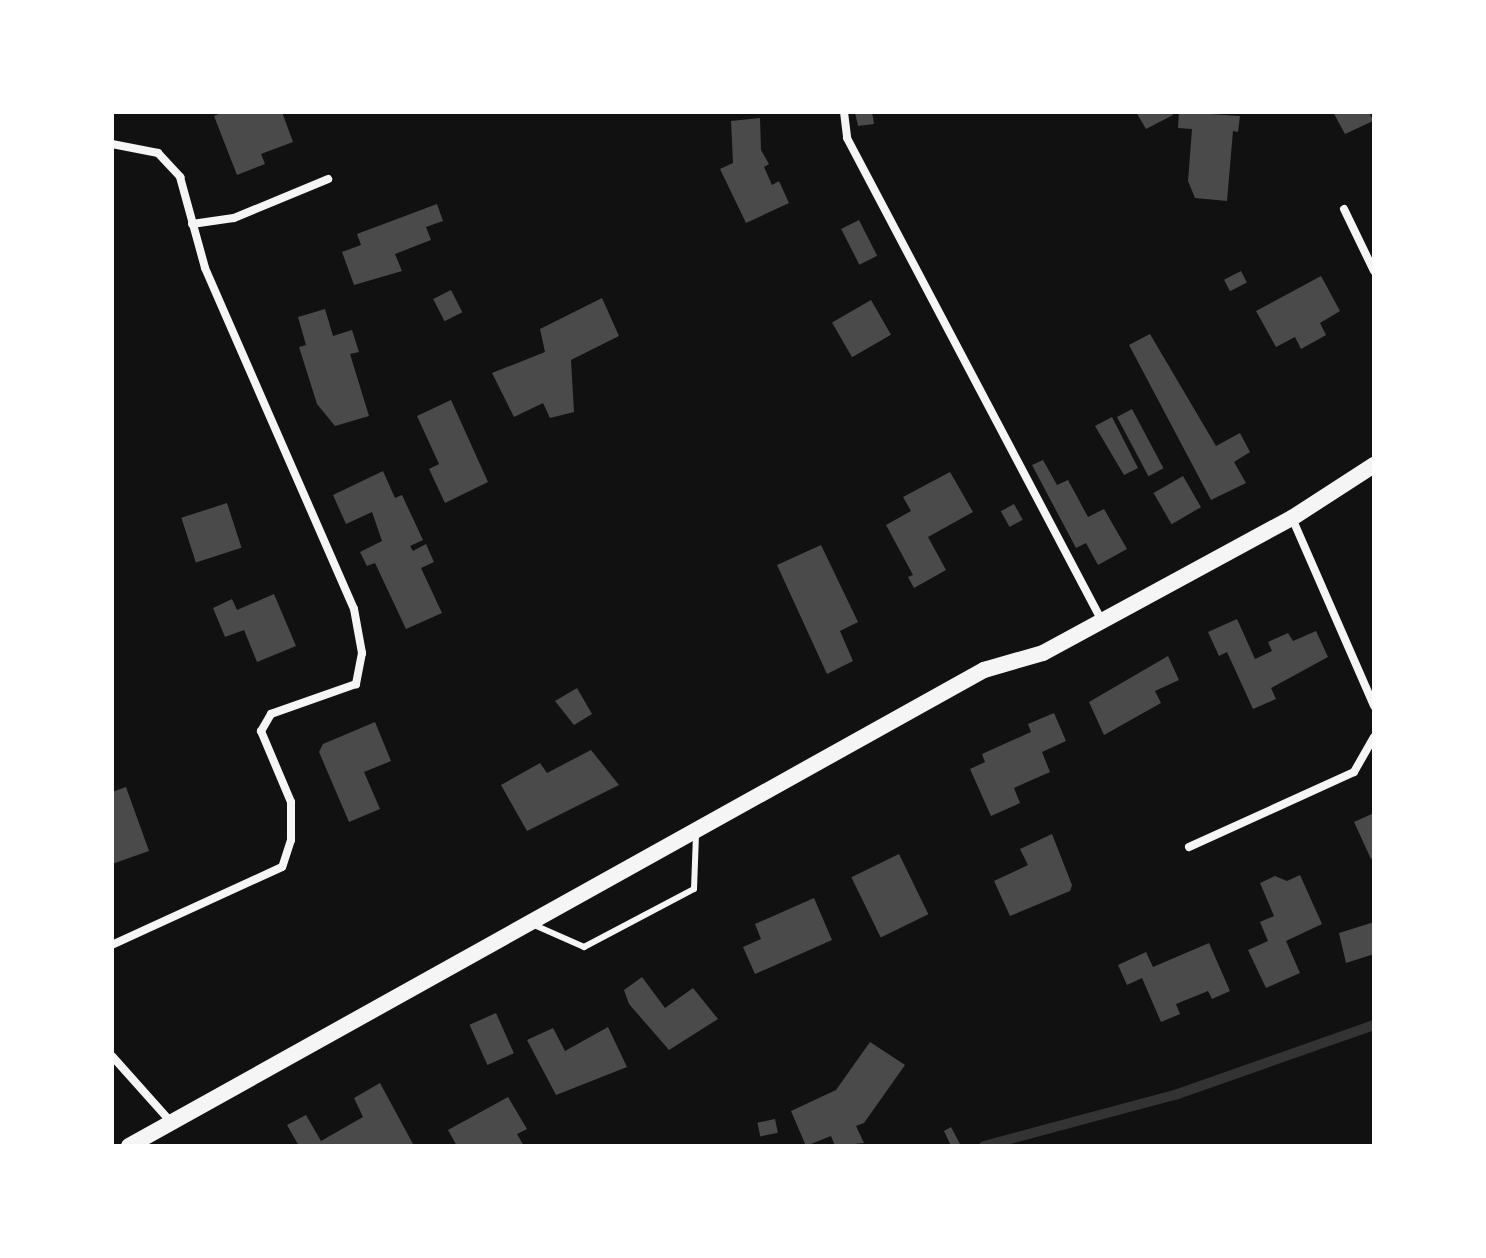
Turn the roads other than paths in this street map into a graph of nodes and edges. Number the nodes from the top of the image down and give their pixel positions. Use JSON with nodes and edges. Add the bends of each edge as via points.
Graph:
{"nodes":[{"id":1,"x":844,"y":112,"type":"edge"},
{"id":2,"x":112,"y":144,"type":"edge"},
{"id":3,"x":328,"y":179,"type":"dead end"},
{"id":4,"x":1344,"y":209,"type":"dead end"},
{"id":5,"x":192,"y":224,"type":"junction"},
{"id":6,"x":1374,"y":271,"type":"edge"},
{"id":7,"x":1374,"y":465,"type":"edge"},
{"id":8,"x":1292,"y":518,"type":"junction"},
{"id":9,"x":1103,"y":621,"type":"junction"},
{"id":10,"x":1374,"y":706,"type":"edge"},
{"id":11,"x":1374,"y":737,"type":"edge"},
{"id":12,"x":696,"y":829,"type":"junction"},
{"id":13,"x":1189,"y":847,"type":"dead end"},
{"id":14,"x":529,"y":923,"type":"junction"},
{"id":15,"x":112,"y":945,"type":"edge"},
{"id":16,"x":112,"y":1056,"type":"edge"},
{"id":17,"x":171,"y":1123,"type":"junction"},
{"id":18,"x":129,"y":1146,"type":"edge"}],
"edges":[{"from":1,"to":9,"type":"street","via":[[847,138]]},
{"from":2,"to":5,"type":"street","via":[[158,153],[180,177]]},
{"from":3,"to":5,"type":"street","via":[[234,218]]},
{"from":4,"to":6,"type":"street"},
{"from":5,"to":15,"type":"street","via":[[205,268],[354,609],[362,653],[356,684],[271,714],[261,731],[291,802],[291,840],[282,867]]},
{"from":7,"to":8,"type":"main road"},
{"from":8,"to":9,"type":"main road"},
{"from":8,"to":10,"type":"street"},
{"from":9,"to":12,"type":"main road","via":[[1043,653],[984,670]]},
{"from":11,"to":13,"type":"street","via":[[1354,772]]},
{"from":12,"to":14,"type":"main road"},
{"from":12,"to":14,"type":"lane","via":[[694,889],[584,947]]},
{"from":14,"to":17,"type":"main road"},
{"from":16,"to":17,"type":"street"},
{"from":17,"to":18,"type":"main road"}]}
